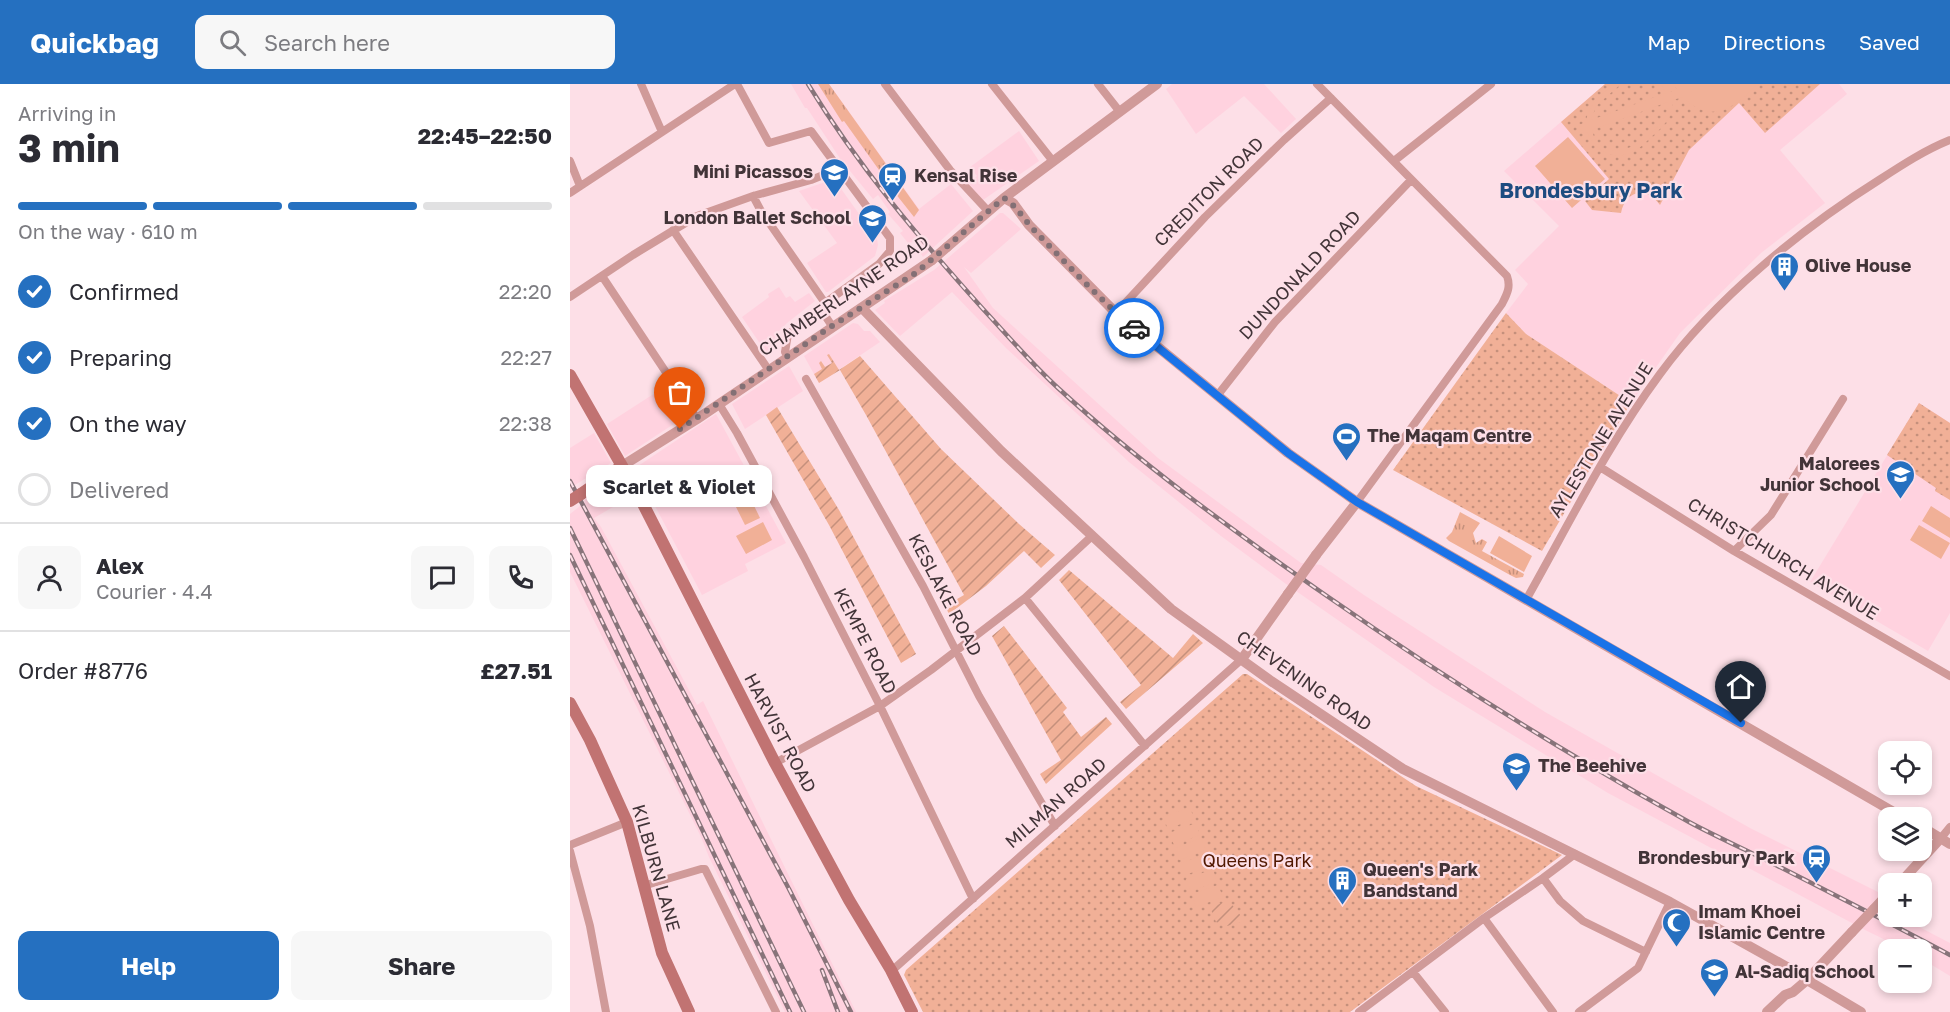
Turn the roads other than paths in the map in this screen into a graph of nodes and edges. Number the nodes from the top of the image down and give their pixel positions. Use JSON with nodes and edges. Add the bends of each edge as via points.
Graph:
{"nodes":[{"id":1,"x":641,"y":84,"type":"edge"},
{"id":2,"x":736,"y":84,"type":"edge"},
{"id":3,"x":885,"y":84,"type":"edge"},
{"id":4,"x":992,"y":84,"type":"edge"},
{"id":5,"x":1098,"y":84,"type":"edge"},
{"id":6,"x":1157,"y":84,"type":"edge"},
{"id":7,"x":1317,"y":84,"type":"edge"},
{"id":8,"x":1491,"y":84,"type":"edge"},
{"id":9,"x":1330,"y":98,"type":"junction"},
{"id":10,"x":1120,"y":112,"type":"junction"},
{"id":11,"x":662,"y":132,"type":"junction"},
{"id":12,"x":1950,"y":140,"type":"edge"},
{"id":13,"x":1052,"y":160,"type":"junction"},
{"id":14,"x":570,"y":161,"type":"edge"},
{"id":15,"x":1394,"y":161,"type":"junction"},
{"id":16,"x":837,"y":167,"type":"junction"},
{"id":17,"x":1411,"y":180,"type":"junction"},
{"id":18,"x":580,"y":186,"type":"junction"},
{"id":19,"x":570,"y":193,"type":"edge"},
{"id":20,"x":753,"y":196,"type":"junction"},
{"id":21,"x":1004,"y":198,"type":"junction"},
{"id":22,"x":988,"y":211,"type":"junction"},
{"id":23,"x":673,"y":230,"type":"junction"},
{"id":24,"x":602,"y":276,"type":"junction"},
{"id":25,"x":570,"y":297,"type":"edge"},
{"id":26,"x":823,"y":307,"type":"junction"},
{"id":27,"x":862,"y":308,"type":"junction"},
{"id":28,"x":1116,"y":313,"type":"junction"},
{"id":29,"x":832,"y":326,"type":"junction"},
{"id":30,"x":788,"y":356,"type":"junction"},
{"id":31,"x":768,"y":369,"type":"junction"},
{"id":32,"x":570,"y":375,"type":"edge"},
{"id":33,"x":807,"y":379,"type":"dead end"},
{"id":34,"x":1217,"y":396,"type":"junction"},
{"id":35,"x":1843,"y":399,"type":"dead end"},
{"id":36,"x":719,"y":404,"type":"junction"},
{"id":37,"x":697,"y":419,"type":"junction"},
{"id":38,"x":622,"y":466,"type":"junction"},
{"id":39,"x":1600,"y":467,"type":"junction"},
{"id":40,"x":570,"y":501,"type":"edge"},
{"id":41,"x":1357,"y":502,"type":"junction"},
{"id":42,"x":1092,"y":536,"type":"junction"},
{"id":43,"x":1734,"y":551,"type":"junction"},
{"id":44,"x":1025,"y":598,"type":"junction"},
{"id":45,"x":1526,"y":600,"type":"junction"},
{"id":46,"x":957,"y":651,"type":"junction"},
{"id":47,"x":1242,"y":659,"type":"junction"},
{"id":48,"x":1950,"y":676,"type":"edge"},
{"id":49,"x":570,"y":703,"type":"edge"},
{"id":50,"x":880,"y":706,"type":"junction"},
{"id":51,"x":1145,"y":746,"type":"junction"},
{"id":52,"x":775,"y":763,"type":"junction"},
{"id":53,"x":1885,"y":807,"type":"edge"},
{"id":54,"x":627,"y":822,"type":"junction"},
{"id":55,"x":1055,"y":826,"type":"junction"},
{"id":56,"x":1950,"y":826,"type":"edge"},
{"id":57,"x":1932,"y":833,"type":"edge"},
{"id":58,"x":1945,"y":841,"type":"edge"},
{"id":59,"x":570,"y":845,"type":"edge"},
{"id":60,"x":570,"y":851,"type":"edge"},
{"id":61,"x":1575,"y":854,"type":"junction"},
{"id":62,"x":1911,"y":873,"type":"edge"},
{"id":63,"x":1544,"y":878,"type":"junction"},
{"id":64,"x":643,"y":886,"type":"junction"},
{"id":65,"x":973,"y":899,"type":"junction"},
{"id":66,"x":1670,"y":902,"type":"junction"},
{"id":67,"x":1878,"y":905,"type":"edge"},
{"id":68,"x":1484,"y":918,"type":"junction"},
{"id":69,"x":1646,"y":952,"type":"junction"},
{"id":70,"x":891,"y":970,"type":"junction"},
{"id":71,"x":1413,"y":972,"type":"junction"},
{"id":72,"x":1805,"y":978,"type":"junction"},
{"id":73,"x":606,"y":1012,"type":"edge"},
{"id":74,"x":689,"y":1012,"type":"edge"},
{"id":75,"x":776,"y":1012,"type":"edge"},
{"id":76,"x":912,"y":1012,"type":"edge"},
{"id":77,"x":1359,"y":1012,"type":"edge"},
{"id":78,"x":1445,"y":1012,"type":"edge"},
{"id":79,"x":1553,"y":1012,"type":"edge"},
{"id":80,"x":1579,"y":1012,"type":"edge"},
{"id":81,"x":1767,"y":1012,"type":"edge"},
{"id":82,"x":1861,"y":1012,"type":"edge"}],
"edges":[{"from":1,"to":11,"type":"street"},
{"from":2,"to":11,"type":"street"},
{"from":2,"to":16,"type":"street","via":[[770,143],[811,131]]},
{"from":3,"to":22,"type":"street","via":[[950,170]]},
{"from":4,"to":13,"type":"street"},
{"from":5,"to":10,"type":"street"},
{"from":6,"to":10,"type":"street","name":"CHAMBERLAYNE ROAD"},
{"from":7,"to":9,"type":"street"},
{"from":8,"to":15,"type":"street"},
{"from":9,"to":15,"type":"street"},
{"from":9,"to":28,"type":"street","name":"CREDITON ROAD","via":[[1205,217]]},
{"from":10,"to":13,"type":"street","name":"CHAMBERLAYNE ROAD"},
{"from":11,"to":18,"type":"street"},
{"from":12,"to":39,"type":"street","name":"AYLESTONE AVENUE","via":[[1925,150],[1849,199],[1799,236],[1731,296],[1698,327],[1660,373]]},
{"from":13,"to":21,"type":"street","name":"CHAMBERLAYNE ROAD"},
{"from":14,"to":18,"type":"street"},
{"from":15,"to":17,"type":"street"},
{"from":16,"to":20,"type":"street","via":[[811,180]]},
{"from":16,"to":26,"type":"street","via":[[889,234],[891,246],[887,257]]},
{"from":17,"to":34,"type":"street","name":"DUNDONALD ROAD","via":[[1275,322]]},
{"from":17,"to":41,"type":"street","via":[[1507,276],[1509,289],[1502,304]]},
{"from":18,"to":19,"type":"street"},
{"from":20,"to":23,"type":"street","via":[[706,212]]},
{"from":20,"to":26,"type":"street"},
{"from":21,"to":22,"type":"street","name":"CHAMBERLAYNE ROAD"},
{"from":21,"to":28,"type":"street"},
{"from":22,"to":27,"type":"street","name":"CHAMBERLAYNE ROAD","bridge":true,"via":[[928,263]]},
{"from":23,"to":24,"type":"street"},
{"from":23,"to":31,"type":"street"},
{"from":24,"to":25,"type":"street"},
{"from":24,"to":37,"type":"street"},
{"from":26,"to":29,"type":"street"},
{"from":26,"to":30,"type":"street","via":[[788,334]]},
{"from":27,"to":29,"type":"street","name":"CHAMBERLAYNE ROAD"},
{"from":27,"to":42,"type":"street","name":"CHEVENING ROAD","via":[[1001,451]]},
{"from":28,"to":34,"type":"street"},
{"from":29,"to":30,"type":"street","name":"CHAMBERLAYNE ROAD"},
{"from":30,"to":31,"type":"street","name":"CHAMBERLAYNE ROAD"},
{"from":31,"to":36,"type":"street","name":"CHAMBERLAYNE ROAD"},
{"from":32,"to":38,"type":"main road","name":"HARVIST ROAD"},
{"from":33,"to":46,"type":"street","name":"KESLAKE ROAD"},
{"from":34,"to":41,"type":"street"},
{"from":35,"to":43,"type":"street","via":[[1771,515]]},
{"from":36,"to":37,"type":"street","name":"CHAMBERLAYNE ROAD"},
{"from":36,"to":50,"type":"street","name":"KEMPE ROAD","via":[[768,489]]},
{"from":37,"to":38,"type":"street","name":"CHAMBERLAYNE ROAD"},
{"from":38,"to":40,"type":"main road","name":"CHAMBERLAYNE ROAD","bridge":true},
{"from":38,"to":52,"type":"main road","name":"HARVIST ROAD"},
{"from":39,"to":43,"type":"street","name":"CHRISTCHURCH AVENUE"},
{"from":39,"to":45,"type":"street","name":"AYLESTONE AVENUE"},
{"from":41,"to":45,"type":"street"},
{"from":41,"to":47,"type":"street","bridge":true},
{"from":42,"to":44,"type":"street"},
{"from":42,"to":47,"type":"street","name":"CHEVENING ROAD","via":[[1171,609]]},
{"from":43,"to":48,"type":"street","name":"CHRISTCHURCH AVENUE"},
{"from":44,"to":46,"type":"street"},
{"from":44,"to":51,"type":"street"},
{"from":45,"to":53,"type":"street"},
{"from":46,"to":50,"type":"street"},
{"from":46,"to":55,"type":"street","name":"KESLAKE ROAD"},
{"from":47,"to":51,"type":"street","name":"MILMAN ROAD"},
{"from":47,"to":61,"type":"street","name":"CHEVENING ROAD","via":[[1403,769]]},
{"from":49,"to":54,"type":"main road","name":"KILBURN LANE"},
{"from":50,"to":52,"type":"street"},
{"from":50,"to":65,"type":"street","name":"KEMPE ROAD"},
{"from":51,"to":55,"type":"street","name":"MILMAN ROAD"},
{"from":52,"to":70,"type":"main road","name":"HARVIST ROAD"},
{"from":54,"to":59,"type":"street"},
{"from":54,"to":64,"type":"main road","name":"KILBURN LANE"},
{"from":55,"to":65,"type":"street","name":"MILMAN ROAD"},
{"from":56,"to":58,"type":"street"},
{"from":57,"to":58,"type":"street"},
{"from":58,"to":62,"type":"street"},
{"from":60,"to":73,"type":"street","via":[[590,926]]},
{"from":61,"to":63,"type":"street"},
{"from":61,"to":66,"type":"street","name":"CHEVENING ROAD"},
{"from":63,"to":68,"type":"street"},
{"from":63,"to":69,"type":"street","via":[[1560,901],[1583,921]]},
{"from":64,"to":74,"type":"main road","name":"KILBURN LANE","via":[[662,952]]},
{"from":64,"to":75,"type":"street","via":[[705,869]]},
{"from":65,"to":70,"type":"street","name":"MILMAN ROAD"},
{"from":66,"to":69,"type":"street"},
{"from":66,"to":72,"type":"street","name":"CHEVENING ROAD"},
{"from":67,"to":72,"type":"street","bridge":true},
{"from":68,"to":71,"type":"street"},
{"from":68,"to":79,"type":"street"},
{"from":69,"to":80,"type":"street","via":[[1638,968]]},
{"from":70,"to":76,"type":"main road","name":"HARVIST ROAD"},
{"from":71,"to":77,"type":"street"},
{"from":71,"to":78,"type":"street"},
{"from":72,"to":81,"type":"street"},
{"from":72,"to":82,"type":"street","name":"CHEVENING ROAD"}]}
